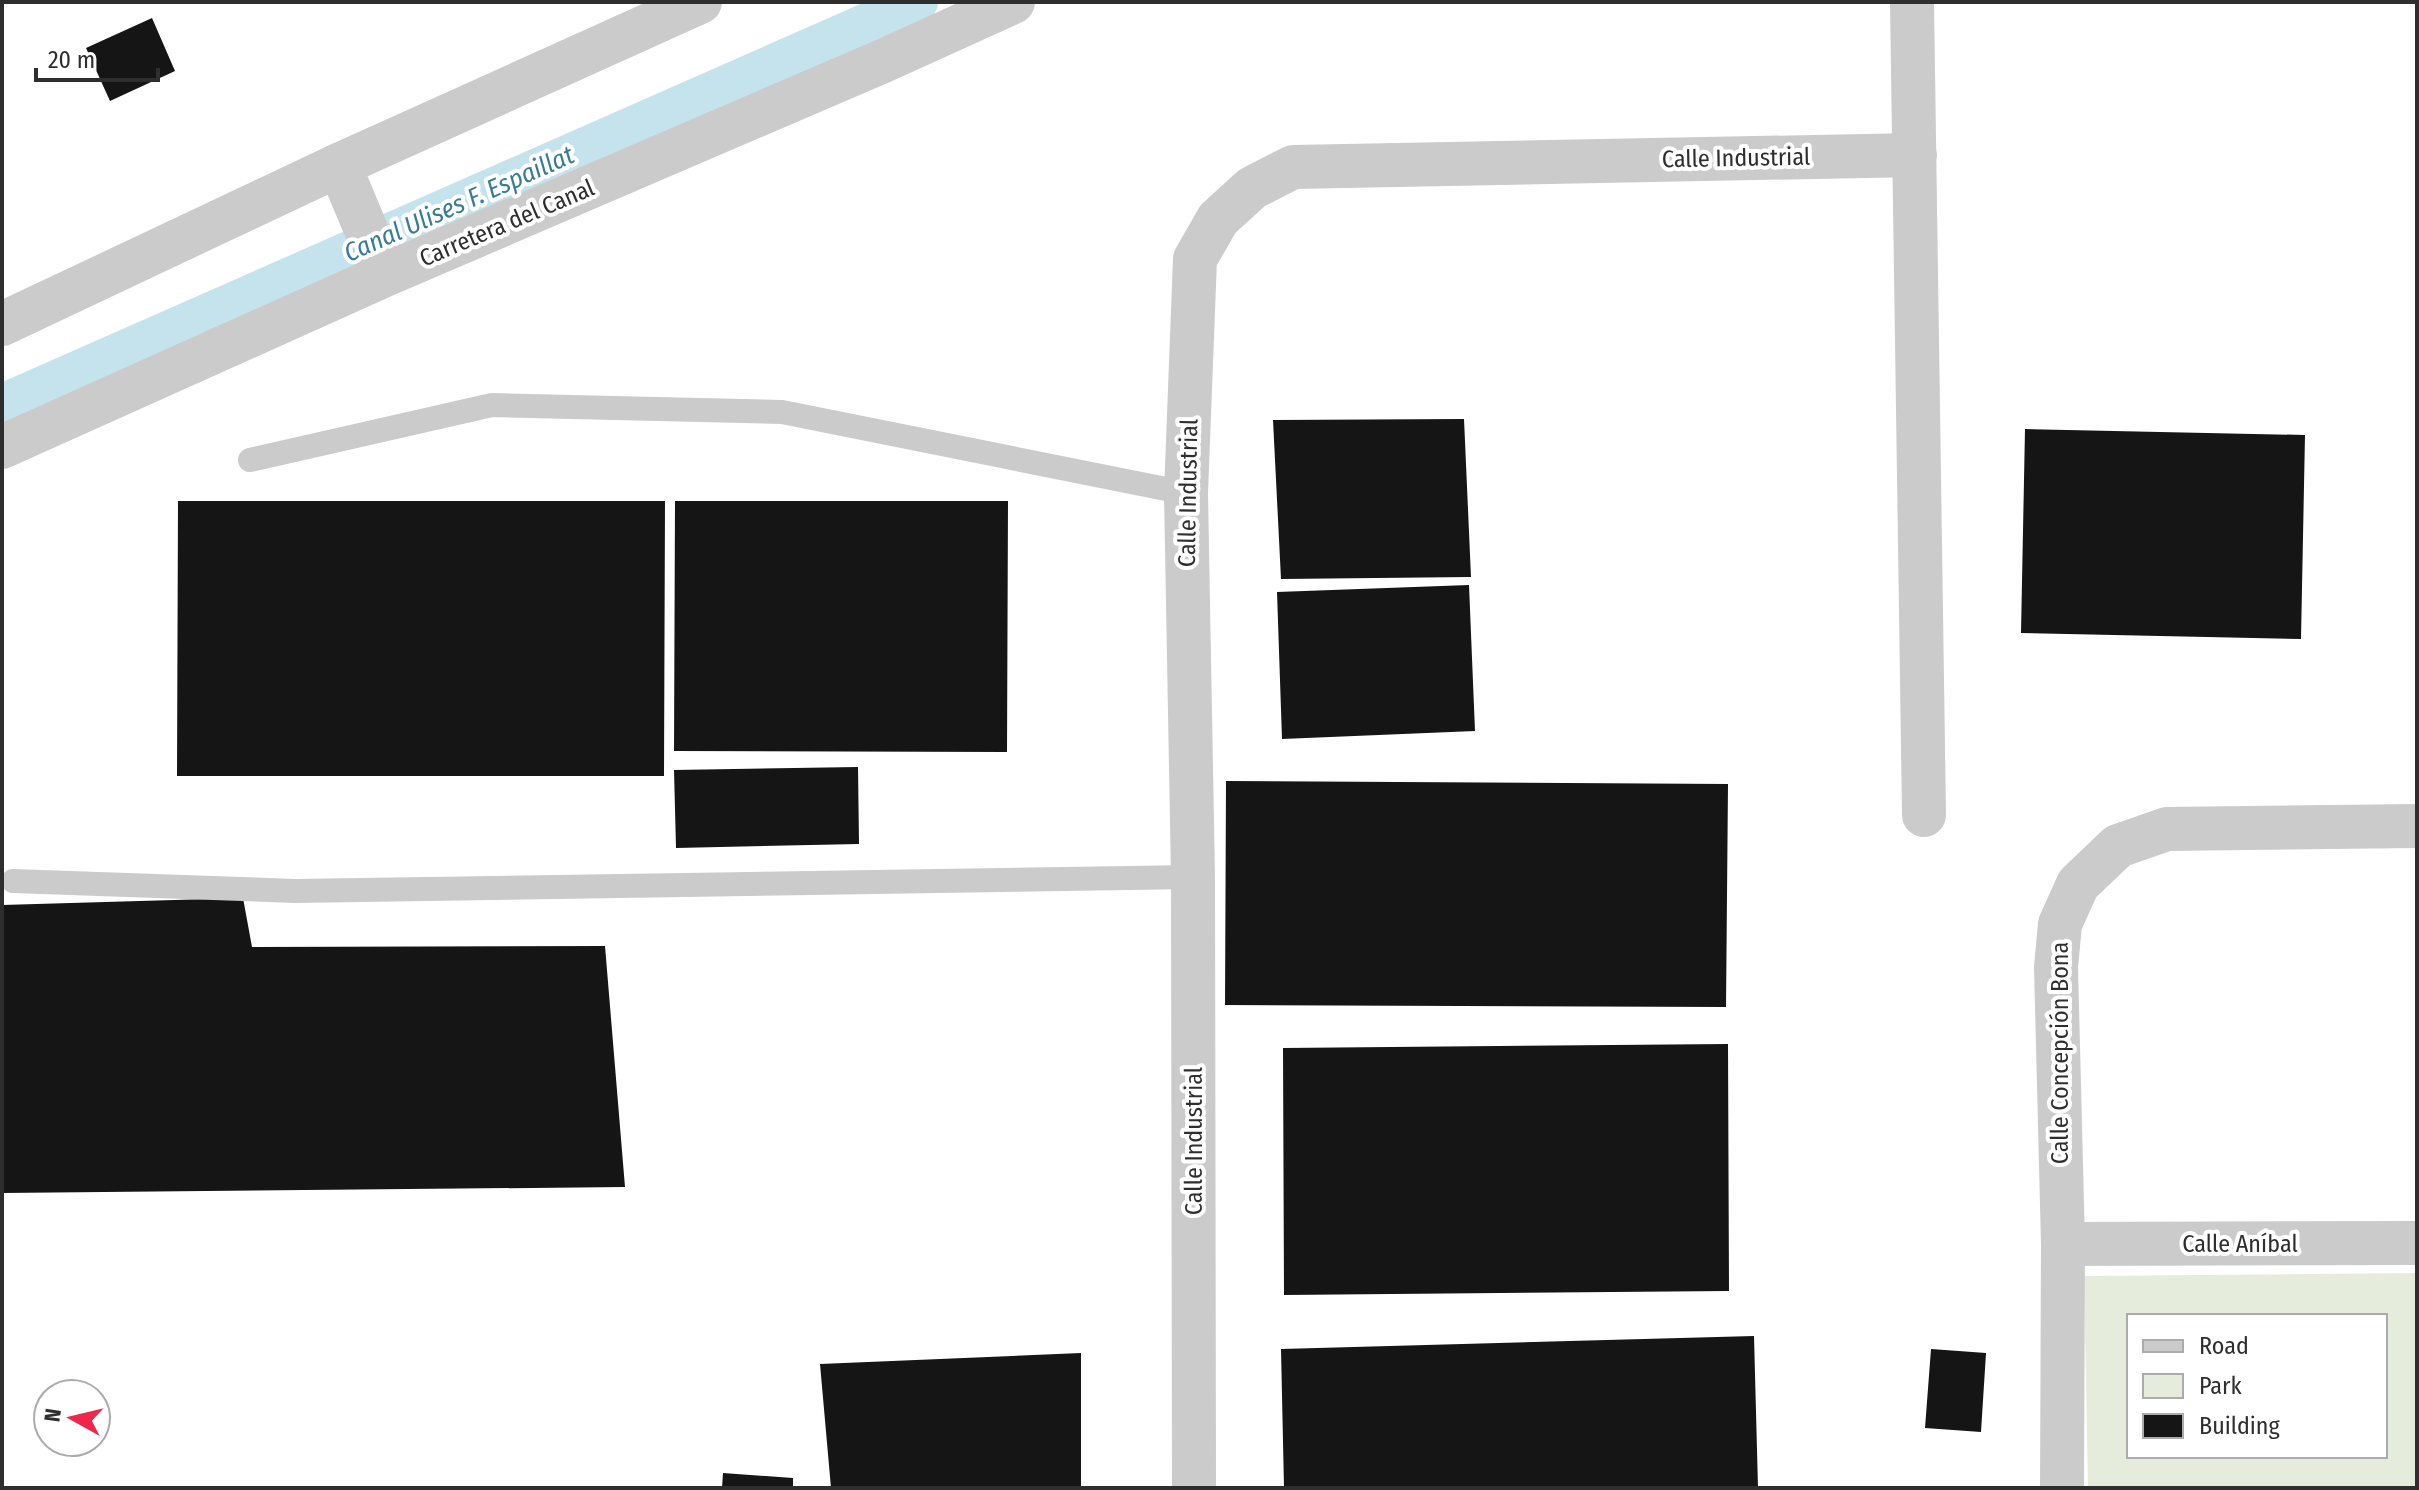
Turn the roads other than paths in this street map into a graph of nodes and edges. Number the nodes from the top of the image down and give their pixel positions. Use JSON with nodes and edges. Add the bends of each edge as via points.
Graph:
{"nodes":[{"id":1,"x":700,"y":2,"type":"edge"},
{"id":2,"x":1013,"y":2,"type":"edge"},
{"id":3,"x":1912,"y":2,"type":"edge"},
{"id":4,"x":1915,"y":155,"type":"junction"},
{"id":5,"x":346,"y":183,"type":"junction"},
{"id":6,"x":381,"y":266,"type":"junction"},
{"id":7,"x":2,"y":324,"type":"edge"},
{"id":8,"x":2,"y":447,"type":"edge"},
{"id":9,"x":250,"y":460,"type":"dead end"},
{"id":10,"x":1186,"y":493,"type":"junction"},
{"id":11,"x":1924,"y":815,"type":"dead end"},
{"id":12,"x":2417,"y":826,"type":"edge"},
{"id":13,"x":1193,"y":877,"type":"junction"},
{"id":14,"x":13,"y":881,"type":"dead end"},
{"id":15,"x":2417,"y":1243,"type":"edge"},
{"id":16,"x":2063,"y":1244,"type":"junction"},
{"id":17,"x":1194,"y":1488,"type":"edge"},
{"id":18,"x":2062,"y":1488,"type":"edge"}],
"edges":[{"from":1,"to":5,"type":"street"},
{"from":2,"to":6,"type":"street","name":"Carretera del Canal","via":[[883,61]]},
{"from":3,"to":4,"type":"street"},
{"from":4,"to":10,"type":"street","name":"Calle Industrial","via":[[1293,167],[1252,188],[1218,219],[1195,259]]},
{"from":4,"to":11,"type":"street"},
{"from":5,"to":6,"type":"street"},
{"from":5,"to":7,"type":"street"},
{"from":6,"to":8,"type":"street","name":"Carretera del Canal"},
{"from":9,"to":10,"type":"lane","via":[[492,405],[782,412]]},
{"from":10,"to":13,"type":"street","name":"Calle Industrial"},
{"from":12,"to":16,"type":"street","name":"Calle Concepción Bona","via":[[2167,829],[2118,846],[2078,884],[2060,924],[2056,967]]},
{"from":13,"to":14,"type":"lane","via":[[295,891]]},
{"from":13,"to":17,"type":"street","name":"Calle Industrial"},
{"from":15,"to":16,"type":"street","name":"Calle Aníbal"},
{"from":16,"to":18,"type":"street","name":"Calle Concepción Bona"}]}
